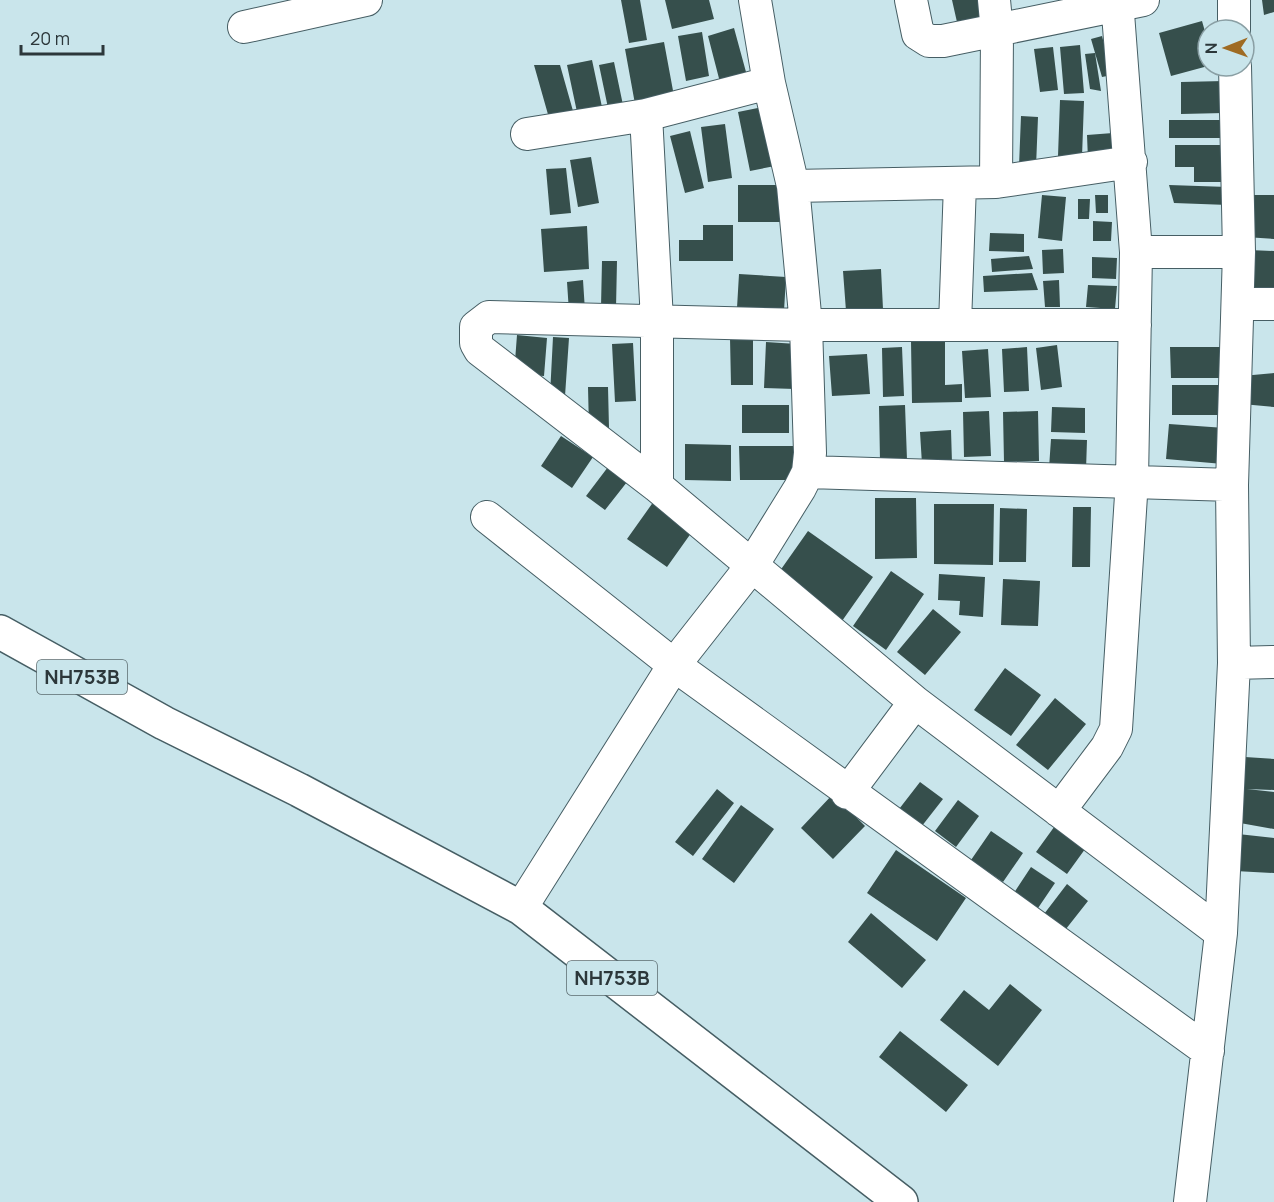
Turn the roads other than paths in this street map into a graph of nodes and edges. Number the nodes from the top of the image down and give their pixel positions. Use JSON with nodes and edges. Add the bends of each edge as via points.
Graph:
{"nodes":[{"id":1,"x":366,"y":0,"type":"edge"},
{"id":2,"x":754,"y":0,"type":"edge"},
{"id":3,"x":911,"y":0,"type":"edge"},
{"id":4,"x":994,"y":0,"type":"edge"},
{"id":5,"x":1234,"y":0,"type":"edge"},
{"id":6,"x":1126,"y":2,"type":"edge"},
{"id":7,"x":1234,"y":18,"type":"edge"},
{"id":8,"x":244,"y":27,"type":"dead end"},
{"id":9,"x":997,"y":32,"type":"junction"},
{"id":10,"x":1235,"y":78,"type":"edge"},
{"id":11,"x":769,"y":83,"type":"junction"},
{"id":12,"x":646,"y":115,"type":"junction"},
{"id":13,"x":527,"y":134,"type":"dead end"},
{"id":14,"x":1131,"y":162,"type":"junction"},
{"id":15,"x":996,"y":182,"type":"junction"},
{"id":16,"x":960,"y":184,"type":"junction"},
{"id":17,"x":793,"y":186,"type":"junction"},
{"id":18,"x":1136,"y":252,"type":"junction"},
{"id":19,"x":1239,"y":252,"type":"junction"},
{"id":20,"x":1238,"y":304,"type":"junction"},
{"id":21,"x":1274,"y":304,"type":"edge"},
{"id":22,"x":657,"y":320,"type":"junction"},
{"id":23,"x":955,"y":324,"type":"junction"},
{"id":24,"x":806,"y":325,"type":"junction"},
{"id":25,"x":1135,"y":325,"type":"junction"},
{"id":26,"x":808,"y":472,"type":"junction"},
{"id":27,"x":1132,"y":480,"type":"junction"},
{"id":28,"x":1232,"y":485,"type":"junction"},
{"id":29,"x":657,"y":486,"type":"junction"},
{"id":30,"x":487,"y":517,"type":"dead end"},
{"id":31,"x":751,"y":567,"type":"junction"},
{"id":32,"x":0,"y":632,"type":"edge"},
{"id":33,"x":1274,"y":662,"type":"edge"},
{"id":34,"x":1234,"y":663,"type":"junction"},
{"id":35,"x":674,"y":665,"type":"junction"},
{"id":36,"x":915,"y":702,"type":"junction"},
{"id":37,"x":848,"y":793,"type":"junction"},
{"id":38,"x":1059,"y":811,"type":"junction"},
{"id":39,"x":521,"y":908,"type":"junction"},
{"id":40,"x":1221,"y":933,"type":"junction"},
{"id":41,"x":1208,"y":1051,"type":"junction"},
{"id":42,"x":901,"y":1202,"type":"edge"},
{"id":43,"x":1190,"y":1202,"type":"edge"}],
"edges":[{"from":1,"to":8,"type":"street"},
{"from":2,"to":11,"type":"street"},
{"from":3,"to":9,"type":"street","via":[[918,34],[929,41]]},
{"from":4,"to":9,"type":"street"},
{"from":5,"to":7,"type":"street"},
{"from":6,"to":9,"type":"street"},
{"from":6,"to":14,"type":"street"},
{"from":9,"to":15,"type":"street"},
{"from":10,"to":19,"type":"street"},
{"from":11,"to":12,"type":"street"},
{"from":11,"to":17,"type":"street"},
{"from":12,"to":13,"type":"street"},
{"from":12,"to":22,"type":"street"},
{"from":14,"to":15,"type":"street"},
{"from":14,"to":18,"type":"street"},
{"from":15,"to":16,"type":"street"},
{"from":16,"to":17,"type":"street"},
{"from":16,"to":23,"type":"street"},
{"from":17,"to":24,"type":"street"},
{"from":18,"to":19,"type":"street"},
{"from":18,"to":25,"type":"street"},
{"from":19,"to":20,"type":"street"},
{"from":20,"to":21,"type":"street"},
{"from":20,"to":28,"type":"street"},
{"from":22,"to":24,"type":"street"},
{"from":22,"to":29,"type":"street"},
{"from":22,"to":29,"type":"street","via":[[489,317],[476,327],[474,334],[480,350]]},
{"from":23,"to":24,"type":"street"},
{"from":23,"to":25,"type":"street"},
{"from":24,"to":26,"type":"street"},
{"from":25,"to":27,"type":"street"},
{"from":26,"to":27,"type":"street"},
{"from":26,"to":31,"type":"street"},
{"from":27,"to":28,"type":"street"},
{"from":27,"to":38,"type":"street","via":[[1116,729]]},
{"from":28,"to":34,"type":"street"},
{"from":29,"to":31,"type":"street"},
{"from":30,"to":35,"type":"street"},
{"from":31,"to":35,"type":"street"},
{"from":31,"to":36,"type":"street"},
{"from":32,"to":39,"type":"highway","number":"NH753B","via":[[164,723]]},
{"from":33,"to":34,"type":"street"},
{"from":34,"to":40,"type":"street"},
{"from":35,"to":37,"type":"street"},
{"from":35,"to":39,"type":"street"},
{"from":36,"to":37,"type":"street"},
{"from":36,"to":38,"type":"street"},
{"from":37,"to":41,"type":"street"},
{"from":38,"to":40,"type":"street"},
{"from":39,"to":42,"type":"highway","number":"NH753B"},
{"from":40,"to":41,"type":"street"},
{"from":41,"to":43,"type":"street"}]}
